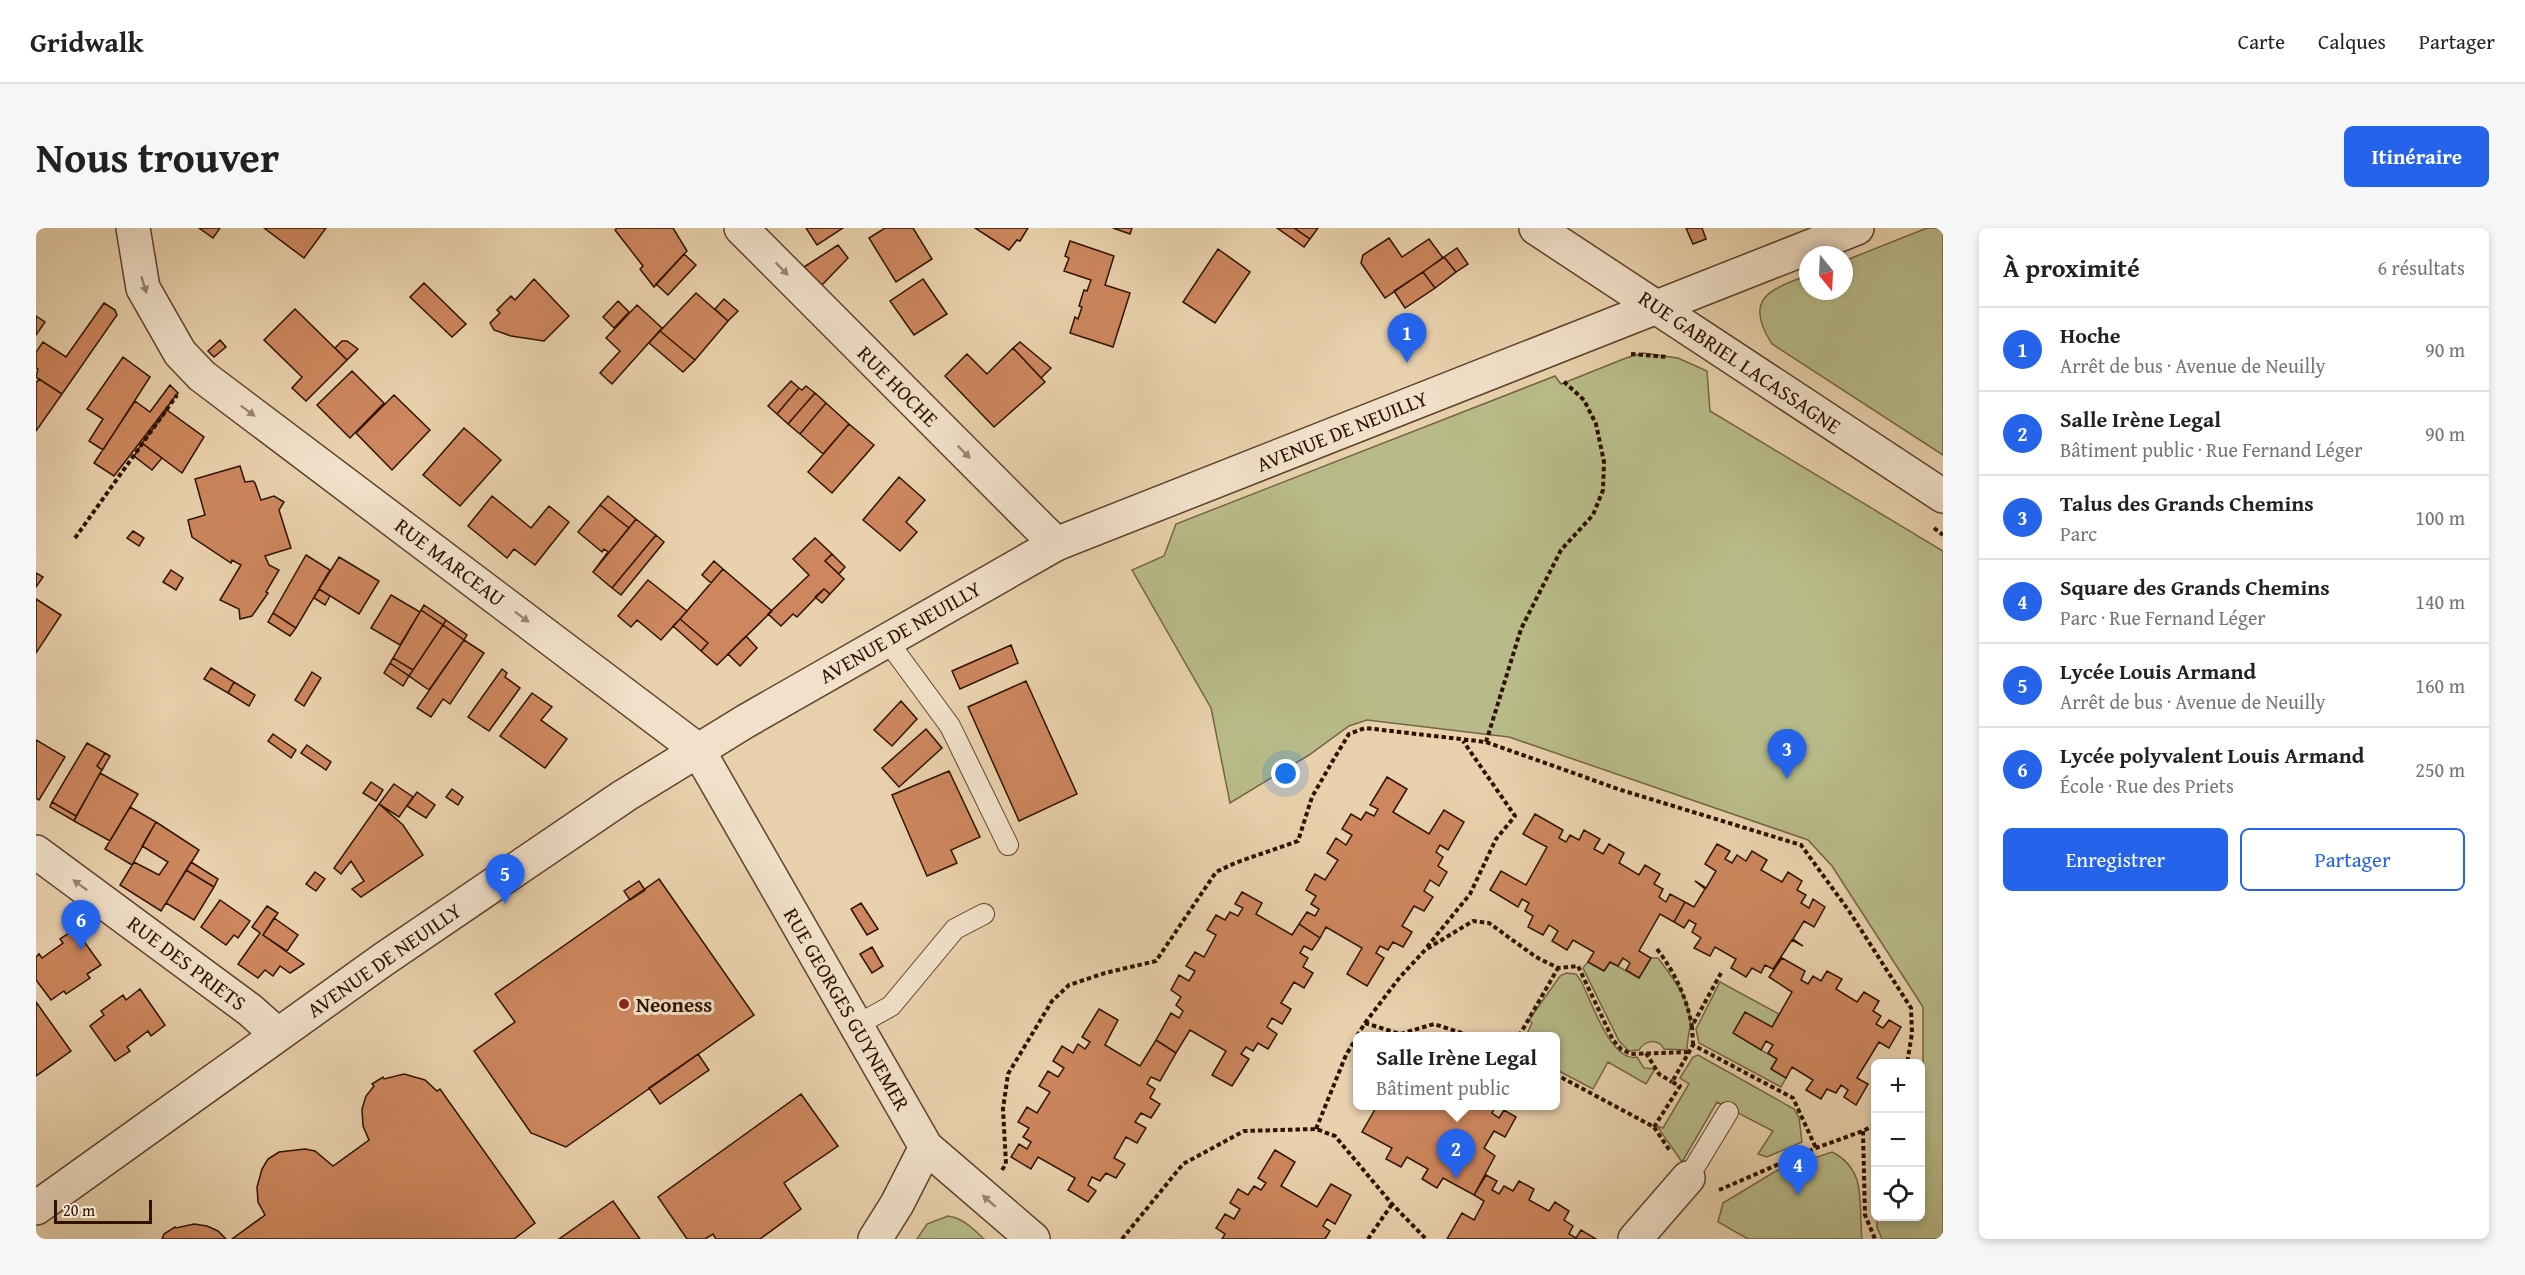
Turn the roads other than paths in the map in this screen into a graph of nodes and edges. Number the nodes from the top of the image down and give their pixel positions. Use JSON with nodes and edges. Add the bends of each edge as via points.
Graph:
{"nodes":[{"id":1,"x":133,"y":228,"type":"edge"},
{"id":2,"x":741,"y":228,"type":"edge"},
{"id":3,"x":1536,"y":228,"type":"edge"},
{"id":4,"x":1857,"y":228,"type":"edge"},
{"id":5,"x":1657,"y":306,"type":"junction"},
{"id":6,"x":1943,"y":496,"type":"edge"},
{"id":7,"x":1056,"y":544,"type":"junction"},
{"id":8,"x":886,"y":639,"type":"junction"},
{"id":9,"x":698,"y":750,"type":"junction"},
{"id":10,"x":1008,"y":845,"type":"dead end"},
{"id":11,"x":36,"y":852,"type":"edge"},
{"id":12,"x":984,"y":914,"type":"dead end"},
{"id":13,"x":857,"y":1026,"type":"junction"},
{"id":14,"x":278,"y":1034,"type":"junction"},
{"id":15,"x":1728,"y":1112,"type":"dead end"},
{"id":16,"x":926,"y":1147,"type":"junction"},
{"id":17,"x":1688,"y":1178,"type":"joint"},
{"id":18,"x":36,"y":1208,"type":"edge"},
{"id":19,"x":875,"y":1239,"type":"edge"},
{"id":20,"x":1033,"y":1239,"type":"edge"},
{"id":21,"x":1635,"y":1239,"type":"edge"}],
"edges":[{"from":1,"to":9,"type":"street","name":"RUE MARCEAU","one_way":true,"via":[[143,288],[180,353],[198,373]]},
{"from":2,"to":7,"type":"street","name":"RUE HOCHE","one_way":true},
{"from":3,"to":5,"type":"street","name":"RUE GABRIEL LACASSAGNE"},
{"from":4,"to":5,"type":"street","name":"AVENUE DE NEUILLY"},
{"from":5,"to":6,"type":"street","name":"RUE GABRIEL LACASSAGNE"},
{"from":5,"to":7,"type":"street","name":"AVENUE DE NEUILLY"},
{"from":7,"to":8,"type":"street","name":"AVENUE DE NEUILLY"},
{"from":8,"to":9,"type":"street","name":"AVENUE DE NEUILLY"},
{"from":8,"to":10,"type":"lane","via":[[950,726]]},
{"from":9,"to":13,"type":"street","name":"RUE GEORGES GUYNEMER"},
{"from":9,"to":14,"type":"street","name":"AVENUE DE NEUILLY","via":[[448,914]]},
{"from":14,"to":11,"type":"street","name":"RUE DES PRIETS","one_way":true},
{"from":12,"to":13,"type":"lane","via":[[955,929],[891,1006]]},
{"from":13,"to":16,"type":"street","name":"RUE GEORGES GUYNEMER"},
{"from":14,"to":18,"type":"street","name":"AVENUE DE NEUILLY"},
{"from":15,"to":17,"type":"lane"},
{"from":16,"to":19,"type":"street"},
{"from":20,"to":16,"type":"street","name":"RUE GEORGES GUYNEMER","one_way":true},
{"from":17,"to":21,"type":"street"}]}
